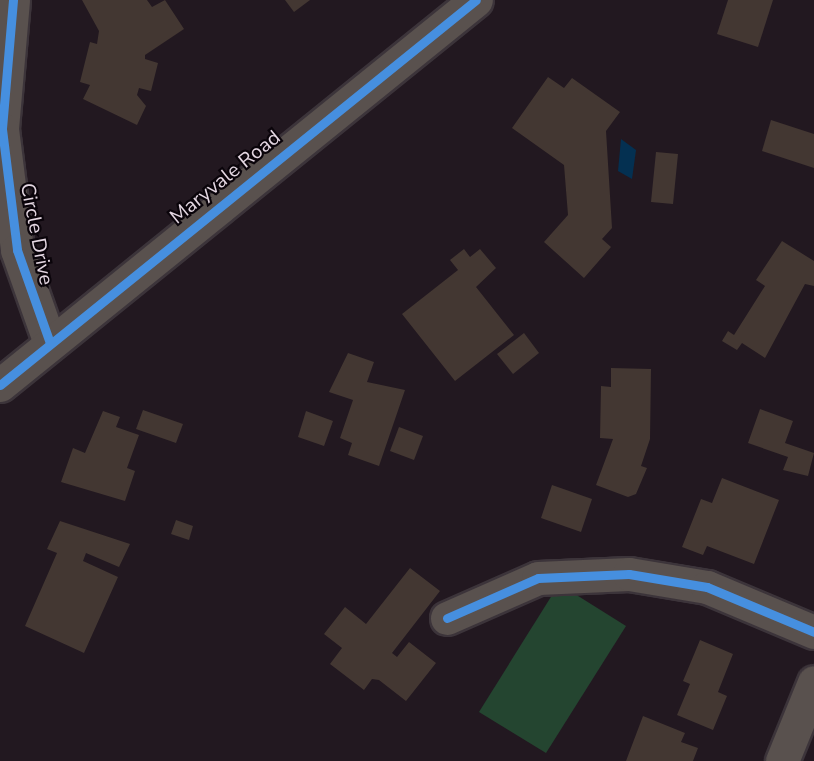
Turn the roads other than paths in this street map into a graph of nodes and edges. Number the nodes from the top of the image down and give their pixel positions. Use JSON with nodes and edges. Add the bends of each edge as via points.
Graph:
{"nodes":[{"id":1,"x":13,"y":0,"type":"edge"},
{"id":2,"x":476,"y":0,"type":"edge"},
{"id":3,"x":1,"y":128,"type":"edge"},
{"id":4,"x":50,"y":343,"type":"junction"},
{"id":5,"x":0,"y":385,"type":"edge"},
{"id":6,"x":447,"y":618,"type":"dead end"},
{"id":7,"x":814,"y":632,"type":"edge"},
{"id":8,"x":814,"y":682,"type":"edge"},
{"id":9,"x":782,"y":761,"type":"edge"}],
"edges":[{"from":1,"to":3,"type":"street","name":"Circle Drive"},
{"from":2,"to":4,"type":"street","name":"Maryvale Road"},
{"from":3,"to":4,"type":"street","name":"Circle Drive","via":[[17,250]]},
{"from":4,"to":5,"type":"street","name":"Maryvale Road"},
{"from":6,"to":7,"type":"street","via":[[538,578],[630,574],[707,586]]},
{"from":8,"to":9,"type":"street"}]}
